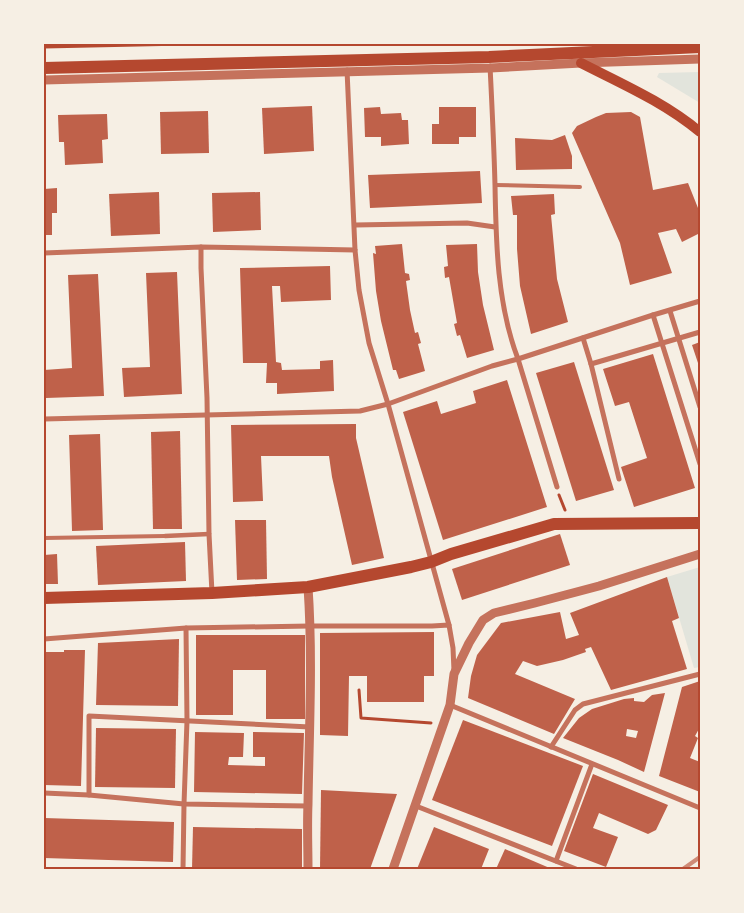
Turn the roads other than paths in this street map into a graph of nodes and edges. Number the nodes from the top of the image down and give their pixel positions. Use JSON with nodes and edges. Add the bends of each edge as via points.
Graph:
{"nodes":[{"id":1,"x":700,"y":47,"type":"edge"},
{"id":2,"x":700,"y":59,"type":"edge"},
{"id":3,"x":544,"y":60,"type":"junction"},
{"id":4,"x":489,"y":62,"type":"junction"},
{"id":5,"x":581,"y":63,"type":"junction"},
{"id":6,"x":347,"y":66,"type":"junction"},
{"id":7,"x":44,"y":68,"type":"edge"},
{"id":8,"x":44,"y":80,"type":"edge"},
{"id":9,"x":700,"y":132,"type":"edge"},
{"id":10,"x":495,"y":185,"type":"junction"},
{"id":11,"x":580,"y":187,"type":"dead end"},
{"id":12,"x":355,"y":226,"type":"junction"},
{"id":13,"x":495,"y":228,"type":"junction"},
{"id":14,"x":201,"y":247,"type":"junction"},
{"id":15,"x":355,"y":250,"type":"junction"},
{"id":16,"x":44,"y":253,"type":"edge"},
{"id":17,"x":700,"y":301,"type":"edge"},
{"id":18,"x":670,"y":311,"type":"junction"},
{"id":19,"x":653,"y":315,"type":"junction"},
{"id":20,"x":700,"y":332,"type":"edge"},
{"id":21,"x":583,"y":338,"type":"junction"},
{"id":22,"x":679,"y":339,"type":"junction"},
{"id":23,"x":662,"y":344,"type":"junction"},
{"id":24,"x":518,"y":359,"type":"junction"},
{"id":25,"x":591,"y":364,"type":"junction"},
{"id":26,"x":388,"y":404,"type":"junction"},
{"id":27,"x":700,"y":407,"type":"edge"},
{"id":28,"x":207,"y":415,"type":"junction"},
{"id":29,"x":44,"y":419,"type":"edge"},
{"id":30,"x":700,"y":464,"type":"edge"},
{"id":31,"x":619,"y":479,"type":"dead end"},
{"id":32,"x":557,"y":487,"type":"road end"},
{"id":33,"x":700,"y":523,"type":"edge"},
{"id":34,"x":208,"y":534,"type":"junction"},
{"id":35,"x":165,"y":536,"type":"joint"},
{"id":36,"x":44,"y":538,"type":"edge"},
{"id":37,"x":700,"y":554,"type":"edge"},
{"id":38,"x":431,"y":562,"type":"junction"},
{"id":39,"x":308,"y":587,"type":"junction"},
{"id":40,"x":212,"y":593,"type":"junction"},
{"id":41,"x":44,"y":598,"type":"edge"},
{"id":42,"x":449,"y":625,"type":"junction"},
{"id":43,"x":310,"y":626,"type":"junction"},
{"id":44,"x":186,"y":628,"type":"junction"},
{"id":45,"x":44,"y":639,"type":"edge"},
{"id":46,"x":454,"y":674,"type":"junction"},
{"id":47,"x":700,"y":674,"type":"edge"},
{"id":48,"x":450,"y":704,"type":"junction"},
{"id":49,"x":187,"y":721,"type":"junction"},
{"id":50,"x":310,"y":727,"type":"junction"},
{"id":51,"x":551,"y":747,"type":"junction"},
{"id":52,"x":592,"y":764,"type":"junction"},
{"id":53,"x":44,"y":793,"type":"edge"},
{"id":54,"x":89,"y":795,"type":"junction"},
{"id":55,"x":184,"y":804,"type":"junction"},
{"id":56,"x":308,"y":806,"type":"junction"},
{"id":57,"x":416,"y":806,"type":"junction"},
{"id":58,"x":700,"y":808,"type":"edge"},
{"id":59,"x":556,"y":861,"type":"junction"},
{"id":60,"x":183,"y":869,"type":"edge"},
{"id":61,"x":308,"y":869,"type":"edge"},
{"id":62,"x":393,"y":869,"type":"edge"},
{"id":63,"x":576,"y":869,"type":"edge"}],
"edges":[{"from":1,"to":3,"type":"main road"},
{"from":2,"to":5,"type":"street"},
{"from":3,"to":4,"type":"main road"},
{"from":3,"to":5,"type":"street"},
{"from":4,"to":6,"type":"main road"},
{"from":4,"to":10,"type":"street"},
{"from":5,"to":9,"type":"main road","via":[[652,99]]},
{"from":6,"to":7,"type":"main road"},
{"from":6,"to":8,"type":"street"},
{"from":6,"to":12,"type":"street"},
{"from":10,"to":11,"type":"lane"},
{"from":10,"to":13,"type":"street"},
{"from":12,"to":13,"type":"street","via":[[466,223]]},
{"from":12,"to":15,"type":"street"},
{"from":13,"to":24,"type":"street","via":[[504,312]]},
{"from":14,"to":15,"type":"street"},
{"from":14,"to":16,"type":"street"},
{"from":14,"to":28,"type":"street"},
{"from":15,"to":26,"type":"street","via":[[369,343]]},
{"from":17,"to":18,"type":"street"},
{"from":18,"to":19,"type":"street"},
{"from":18,"to":22,"type":"street"},
{"from":19,"to":21,"type":"street"},
{"from":19,"to":23,"type":"street"},
{"from":20,"to":22,"type":"street"},
{"from":21,"to":24,"type":"street"},
{"from":21,"to":25,"type":"street"},
{"from":22,"to":23,"type":"street"},
{"from":22,"to":27,"type":"street"},
{"from":23,"to":25,"type":"street"},
{"from":23,"to":30,"type":"street"},
{"from":24,"to":26,"type":"street"},
{"from":24,"to":32,"type":"street"},
{"from":25,"to":31,"type":"street"},
{"from":26,"to":28,"type":"street","via":[[360,411]]},
{"from":26,"to":38,"type":"street"},
{"from":28,"to":29,"type":"street"},
{"from":28,"to":34,"type":"street"},
{"from":33,"to":38,"type":"main road","via":[[554,524]]},
{"from":34,"to":35,"type":"street"},
{"from":34,"to":40,"type":"street"},
{"from":35,"to":36,"type":"lane"},
{"from":37,"to":46,"type":"street","via":[[599,586],[494,613],[478,627]]},
{"from":38,"to":39,"type":"main road"},
{"from":38,"to":42,"type":"street"},
{"from":39,"to":40,"type":"main road"},
{"from":39,"to":43,"type":"street"},
{"from":40,"to":41,"type":"main road"},
{"from":42,"to":43,"type":"street"},
{"from":42,"to":46,"type":"street"},
{"from":43,"to":44,"type":"street"},
{"from":43,"to":50,"type":"street"},
{"from":44,"to":45,"type":"street"},
{"from":44,"to":49,"type":"street"},
{"from":46,"to":48,"type":"street"},
{"from":47,"to":51,"type":"street","via":[[583,704],[575,710]]},
{"from":48,"to":51,"type":"street"},
{"from":48,"to":57,"type":"street"},
{"from":49,"to":50,"type":"street"},
{"from":49,"to":54,"type":"street","via":[[89,716]]},
{"from":49,"to":55,"type":"street"},
{"from":50,"to":56,"type":"street"},
{"from":51,"to":52,"type":"street"},
{"from":52,"to":58,"type":"street"},
{"from":52,"to":59,"type":"street"},
{"from":53,"to":54,"type":"street"},
{"from":54,"to":55,"type":"street"},
{"from":55,"to":56,"type":"street"},
{"from":55,"to":60,"type":"street"},
{"from":56,"to":61,"type":"street"},
{"from":57,"to":59,"type":"street"},
{"from":57,"to":62,"type":"street"},
{"from":59,"to":63,"type":"street"}]}
